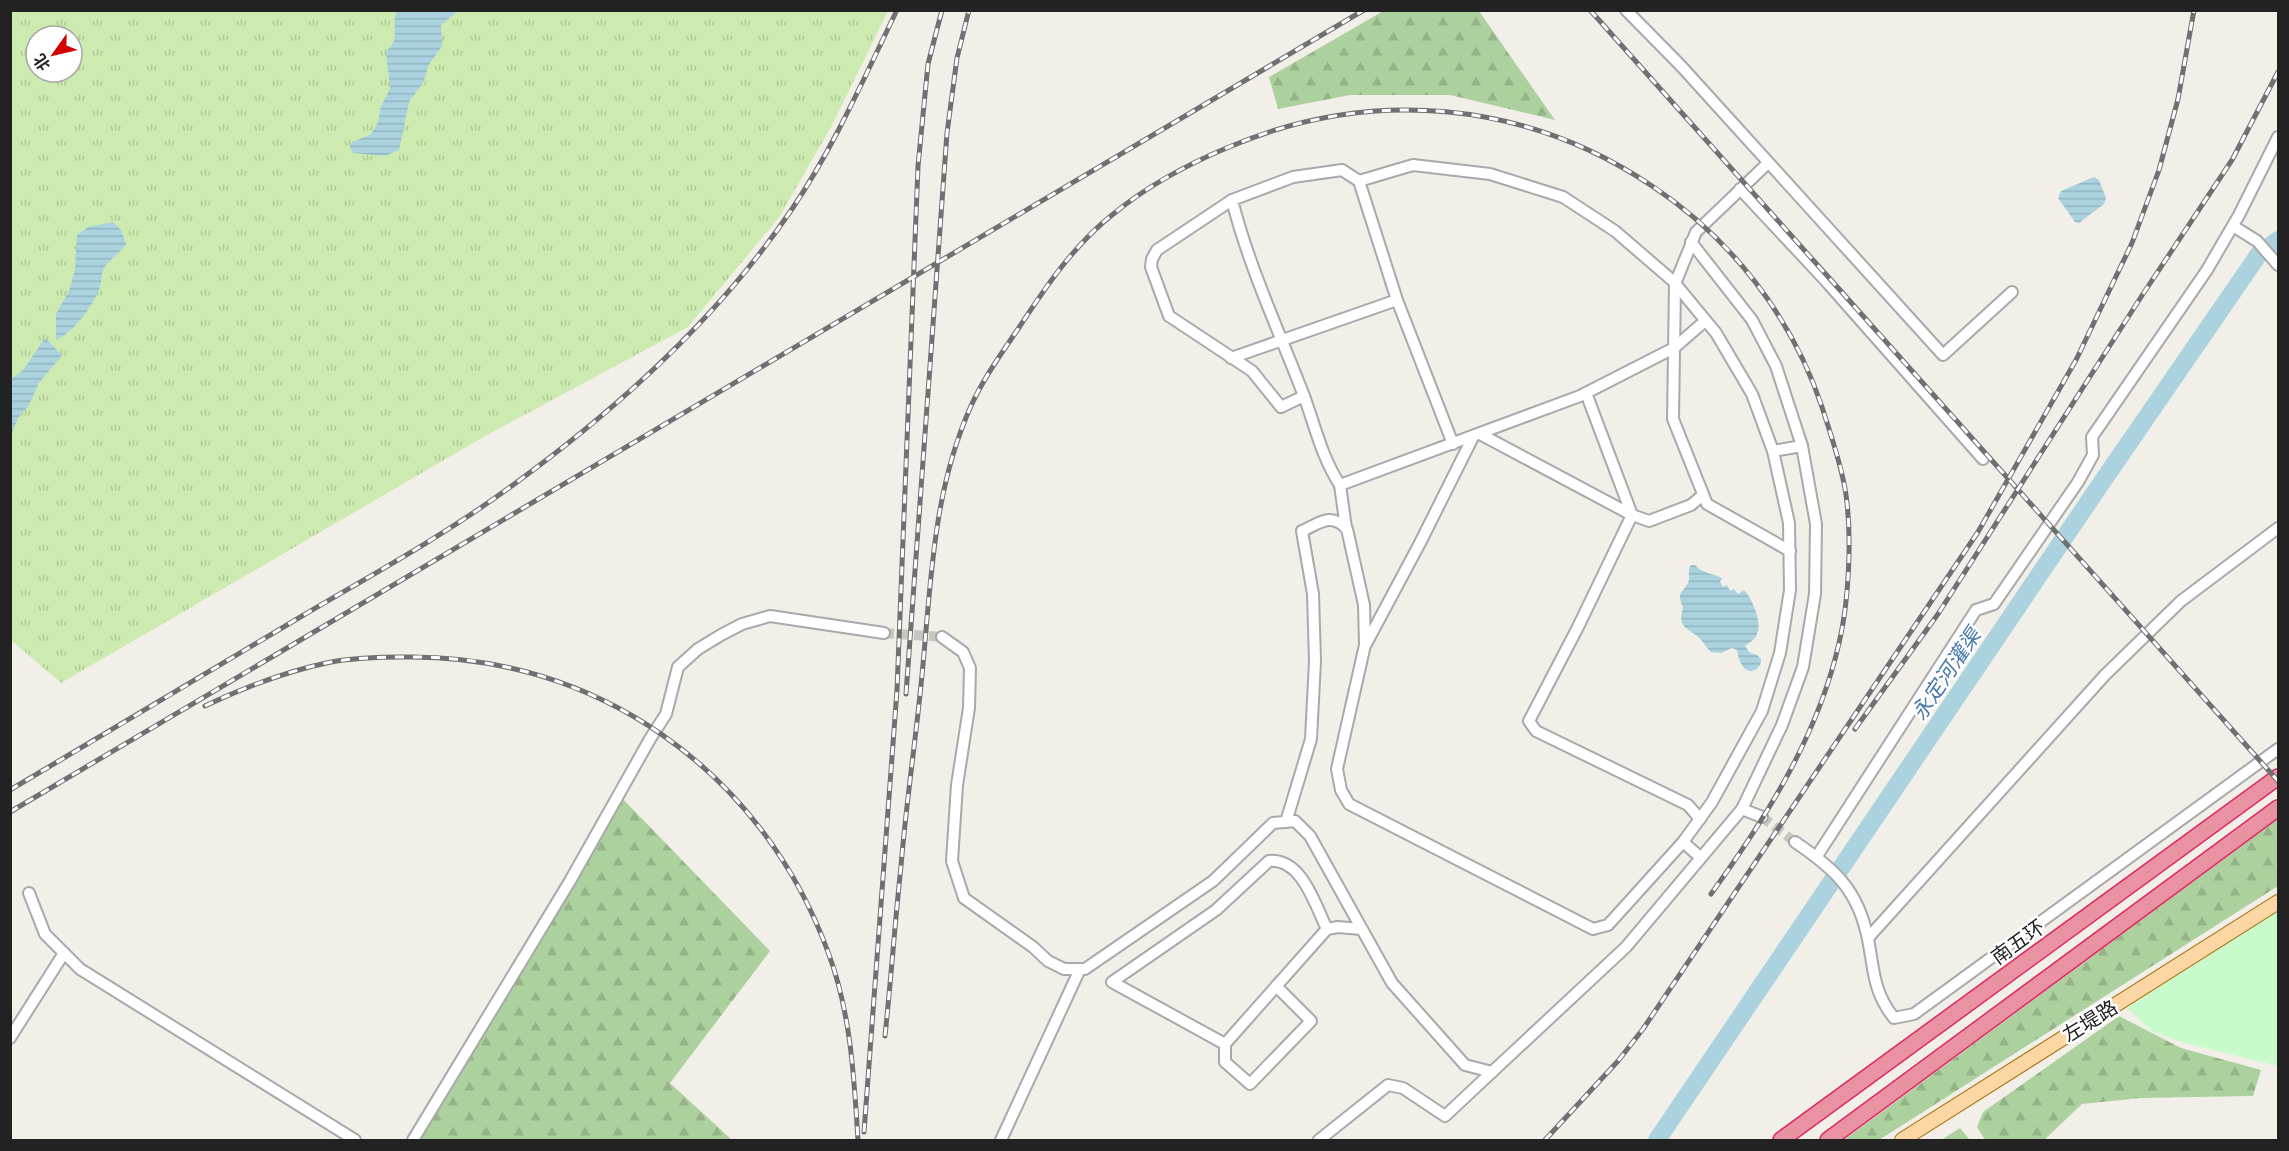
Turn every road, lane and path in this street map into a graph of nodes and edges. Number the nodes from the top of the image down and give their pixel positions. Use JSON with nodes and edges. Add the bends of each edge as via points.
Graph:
{"nodes":[{"id":1,"x":1626,"y":10,"type":"edge"},
{"id":2,"x":2278,"y":137,"type":"edge"},
{"id":3,"x":1768,"y":163,"type":"junction"},
{"id":4,"x":1359,"y":181,"type":"junction"},
{"id":5,"x":1740,"y":189,"type":"junction"},
{"id":6,"x":1232,"y":200,"type":"junction"},
{"id":7,"x":2233,"y":226,"type":"junction"},
{"id":8,"x":1691,"y":242,"type":"junction"},
{"id":9,"x":2275,"y":261,"type":"edge"},
{"id":10,"x":1675,"y":284,"type":"junction"},
{"id":11,"x":2012,"y":292,"type":"dead end"},
{"id":12,"x":1396,"y":300,"type":"junction"},
{"id":13,"x":1705,"y":321,"type":"junction"},
{"id":14,"x":1282,"y":340,"type":"junction"},
{"id":15,"x":1674,"y":348,"type":"junction"},
{"id":16,"x":1231,"y":358,"type":"junction"},
{"id":17,"x":1586,"y":393,"type":"junction"},
{"id":18,"x":1304,"y":396,"type":"junction"},
{"id":19,"x":1476,"y":436,"type":"junction"},
{"id":20,"x":1453,"y":444,"type":"junction"},
{"id":21,"x":1802,"y":446,"type":"junction"},
{"id":22,"x":1773,"y":451,"type":"junction"},
{"id":23,"x":1983,"y":459,"type":"dead end"},
{"id":24,"x":1340,"y":485,"type":"junction"},
{"id":25,"x":1703,"y":495,"type":"junction"},
{"id":26,"x":1632,"y":515,"type":"junction"},
{"id":27,"x":2278,"y":528,"type":"edge"},
{"id":28,"x":1347,"y":529,"type":"junction"},
{"id":29,"x":1790,"y":551,"type":"junction"},
{"id":30,"x":884,"y":633,"type":"tunnel mouth"},
{"id":31,"x":942,"y":637,"type":"tunnel mouth"},
{"id":32,"x":1365,"y":645,"type":"junction"},
{"id":33,"x":2278,"y":749,"type":"edge"},
{"id":34,"x":2278,"y":777,"type":"edge"},
{"id":35,"x":2278,"y":808,"type":"edge"},
{"id":36,"x":1742,"y":809,"type":"junction"},
{"id":37,"x":1762,"y":817,"type":"tunnel mouth"},
{"id":38,"x":1700,"y":819,"type":"junction"},
{"id":39,"x":1286,"y":822,"type":"junction"},
{"id":40,"x":1683,"y":842,"type":"junction"},
{"id":41,"x":1795,"y":842,"type":"tunnel mouth"},
{"id":42,"x":1700,"y":857,"type":"junction"},
{"id":43,"x":1817,"y":857,"type":"junction"},
{"id":44,"x":29,"y":893,"type":"dead end"},
{"id":45,"x":2278,"y":902,"type":"edge"},
{"id":46,"x":1327,"y":929,"type":"junction"},
{"id":47,"x":1361,"y":929,"type":"junction"},
{"id":48,"x":1868,"y":938,"type":"junction"},
{"id":49,"x":64,"y":953,"type":"junction"},
{"id":50,"x":1080,"y":969,"type":"junction"},
{"id":51,"x":1276,"y":986,"type":"junction"},
{"id":52,"x":10,"y":1038,"type":"edge"},
{"id":53,"x":1225,"y":1044,"type":"junction"},
{"id":54,"x":1492,"y":1072,"type":"junction"},
{"id":55,"x":355,"y":1140,"type":"edge"},
{"id":56,"x":413,"y":1140,"type":"edge"},
{"id":57,"x":1001,"y":1140,"type":"edge"},
{"id":58,"x":1319,"y":1140,"type":"edge"},
{"id":59,"x":1781,"y":1140,"type":"edge"},
{"id":60,"x":1828,"y":1140,"type":"edge"},
{"id":61,"x":1902,"y":1140,"type":"edge"}],
"edges":[{"from":1,"to":3,"type":"street"},
{"from":2,"to":7,"type":"street"},
{"from":3,"to":5,"type":"street"},
{"from":3,"to":11,"type":"street","via":[[1943,356]]},
{"from":4,"to":6,"type":"street","via":[[1342,170],[1293,177]]},
{"from":4,"to":10,"type":"street","via":[[1413,165],[1490,174],[1563,197],[1615,231]]},
{"from":4,"to":12,"type":"street"},
{"from":5,"to":8,"type":"street","via":[[1696,232]]},
{"from":5,"to":23,"type":"street"},
{"from":6,"to":14,"type":"street","via":[[1240,233]]},
{"from":6,"to":16,"type":"street","via":[[1157,250],[1151,267],[1169,316]]},
{"from":7,"to":9,"type":"street","via":[[2257,241]]},
{"from":7,"to":43,"type":"street","via":[[2208,270],[2092,437],[2092,455],[2078,482],[1994,604],[1976,610]]},
{"from":8,"to":10,"type":"street"},
{"from":8,"to":21,"type":"street","via":[[1752,320],[1776,366]]},
{"from":10,"to":13,"type":"street"},
{"from":10,"to":15,"type":"street"},
{"from":12,"to":14,"type":"street"},
{"from":12,"to":20,"type":"street"},
{"from":13,"to":15,"type":"street"},
{"from":13,"to":22,"type":"street","via":[[1752,394]]},
{"from":14,"to":16,"type":"street"},
{"from":14,"to":18,"type":"street"},
{"from":15,"to":17,"type":"street"},
{"from":15,"to":25,"type":"street","via":[[1673,419]]},
{"from":16,"to":18,"type":"street","via":[[1252,372],[1281,406]]},
{"from":17,"to":19,"type":"street"},
{"from":17,"to":26,"type":"street"},
{"from":18,"to":24,"type":"street","via":[[1329,467]]},
{"from":19,"to":20,"type":"street"},
{"from":19,"to":26,"type":"street"},
{"from":19,"to":32,"type":"street"},
{"from":20,"to":24,"type":"street"},
{"from":21,"to":22,"type":"street"},
{"from":21,"to":36,"type":"street","via":[[1816,524],[1815,594],[1803,667],[1782,725]]},
{"from":22,"to":29,"type":"street","via":[[1789,523]]},
{"from":24,"to":28,"type":"street"},
{"from":25,"to":26,"type":"street","via":[[1691,505],[1649,521]]},
{"from":25,"to":29,"type":"street","via":[[1707,504]]},
{"from":26,"to":38,"type":"street","via":[[1529,720],[1536,731],[1688,805]]},
{"from":27,"to":48,"type":"street","via":[[2181,601],[2113,667]]},
{"from":28,"to":32,"type":"street","via":[[1364,605]]},
{"from":28,"to":39,"type":"street","via":[[1339,521],[1329,519],[1302,531],[1312,594],[1315,661],[1311,739]]},
{"from":29,"to":38,"type":"street","via":[[1790,590],[1780,653],[1762,711]]},
{"from":30,"to":56,"type":"street","via":[[770,616],[721,635],[678,667],[666,714]]},
{"from":31,"to":50,"type":"street","via":[[963,652],[970,668],[952,861],[964,898],[1048,961],[1064,969]]},
{"from":32,"to":40,"type":"street","via":[[1337,769],[1341,790],[1349,804],[1593,929],[1608,925]]},
{"from":33,"to":48,"type":"street","via":[[1914,1014],[1894,1018],[1883,1004],[1874,980]]},
{"from":34,"to":59,"type":"highway","name":"南五环"},
{"from":35,"to":60,"type":"highway"},
{"from":36,"to":37,"type":"street"},
{"from":36,"to":42,"type":"street"},
{"from":38,"to":40,"type":"street"},
{"from":39,"to":47,"type":"street","via":[[1295,821],[1310,836]]},
{"from":39,"to":50,"type":"street","via":[[1273,823],[1213,881],[1135,937]]},
{"from":40,"to":42,"type":"street"},
{"from":41,"to":43,"type":"street"},
{"from":42,"to":54,"type":"street","via":[[1626,947]]},
{"from":43,"to":48,"type":"street","via":[[1855,896]]},
{"from":44,"to":49,"type":"street","via":[[45,934]]},
{"from":45,"to":61,"type":"main road","name":"左堤路"},
{"from":46,"to":47,"type":"street"},
{"from":46,"to":51,"type":"street"},
{"from":46,"to":53,"type":"street","via":[[1302,879],[1290,866],[1278,860],[1269,861],[1216,910],[1112,982]]},
{"from":47,"to":54,"type":"street","via":[[1392,983],[1464,1065]]},
{"from":49,"to":52,"type":"street"},
{"from":49,"to":55,"type":"street","via":[[80,969]]},
{"from":50,"to":57,"type":"street"},
{"from":51,"to":53,"type":"street"},
{"from":51,"to":53,"type":"street","via":[[1311,1021],[1250,1084],[1225,1062]]},
{"from":54,"to":58,"type":"street","via":[[1445,1116],[1403,1088],[1388,1085]]}]}
